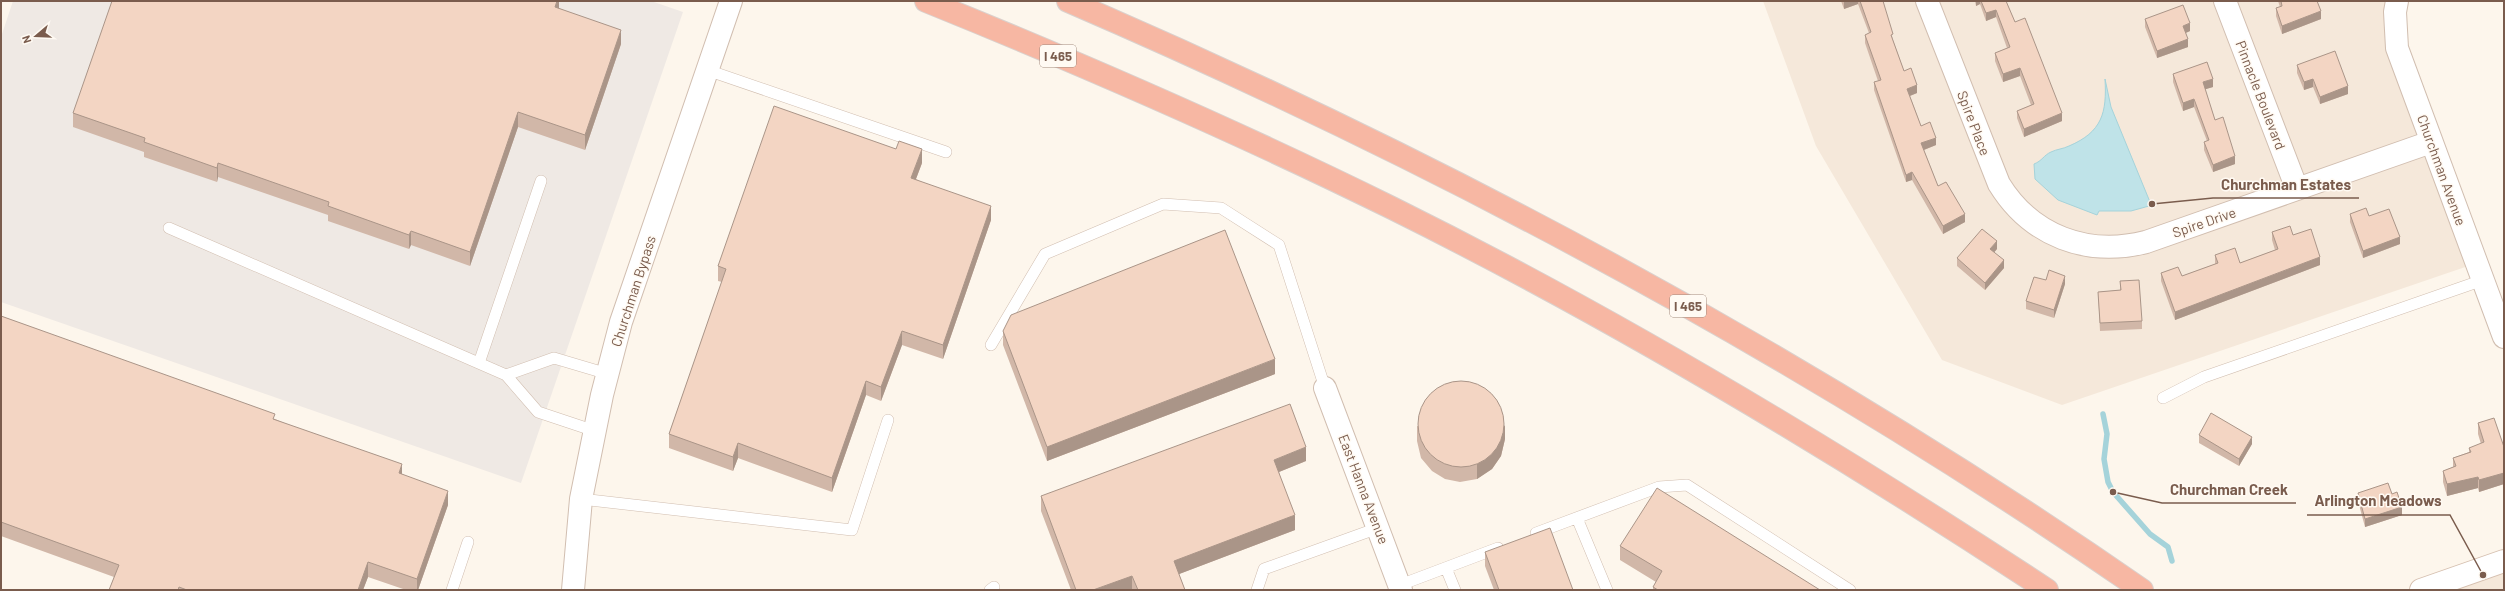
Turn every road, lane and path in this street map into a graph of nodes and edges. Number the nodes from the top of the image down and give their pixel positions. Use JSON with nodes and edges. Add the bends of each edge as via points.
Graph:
{"nodes":[{"id":1,"x":731,"y":1,"type":"edge"},
{"id":2,"x":926,"y":1,"type":"edge"},
{"id":3,"x":1068,"y":1,"type":"edge"},
{"id":4,"x":1927,"y":1,"type":"edge"},
{"id":5,"x":2225,"y":1,"type":"edge"},
{"id":6,"x":2397,"y":1,"type":"edge"},
{"id":7,"x":707,"y":70,"type":"junction"},
{"id":8,"x":2431,"y":142,"type":"junction"},
{"id":9,"x":946,"y":152,"type":"dead end"},
{"id":10,"x":541,"y":181,"type":"dead end"},
{"id":11,"x":2297,"y":189,"type":"junction"},
{"id":12,"x":169,"y":228,"type":"dead end"},
{"id":13,"x":2043,"y":230,"type":"joint"},
{"id":14,"x":2483,"y":280,"type":"junction"},
{"id":15,"x":2504,"y":337,"type":"edge"},
{"id":16,"x":991,"y":345,"type":"dead end"},
{"id":17,"x":478,"y":363,"type":"junction"},
{"id":18,"x":608,"y":374,"type":"junction"},
{"id":19,"x":506,"y":375,"type":"junction"},
{"id":20,"x":1325,"y":388,"type":"joint"},
{"id":21,"x":2163,"y":398,"type":"dead end"},
{"id":22,"x":888,"y":420,"type":"dead end"},
{"id":23,"x":595,"y":431,"type":"junction"},
{"id":24,"x":581,"y":499,"type":"junction"},
{"id":25,"x":1577,"y":518,"type":"junction"},
{"id":26,"x":1378,"y":528,"type":"junction"},
{"id":27,"x":1526,"y":537,"type":"edge"},
{"id":28,"x":468,"y":542,"type":"dead end"},
{"id":29,"x":1512,"y":543,"type":"edge"},
{"id":30,"x":2504,"y":561,"type":"edge"},
{"id":31,"x":1446,"y":568,"type":"junction"},
{"id":32,"x":1401,"y":588,"type":"edge"},
{"id":33,"x":452,"y":590,"type":"edge"},
{"id":34,"x":573,"y":590,"type":"edge"},
{"id":35,"x":1256,"y":590,"type":"edge"},
{"id":36,"x":1455,"y":590,"type":"edge"},
{"id":37,"x":1607,"y":590,"type":"edge"},
{"id":38,"x":1850,"y":590,"type":"edge"},
{"id":39,"x":2047,"y":590,"type":"edge"},
{"id":40,"x":2142,"y":590,"type":"edge"},
{"id":41,"x":2421,"y":590,"type":"edge"}],
"edges":[{"from":1,"to":7,"type":"street","name":"Churchman Bypass"},
{"from":2,"to":39,"type":"highway","number":"I 465","via":[[1183,110],[1293,160],[1496,262],[1786,424],[1894,490]]},
{"from":3,"to":40,"type":"highway","number":"I 465","via":[[1417,161],[1621,269],[1821,384],[2004,499]]},
{"from":4,"to":13,"type":"street","name":"Spire Place","via":[[1995,177],[2013,204]]},
{"from":5,"to":11,"type":"street","name":"Pinnacle Boulevard"},
{"from":6,"to":8,"type":"street","name":"Churchman Avenue","via":[[2397,48]]},
{"from":7,"to":9,"type":"lane"},
{"from":7,"to":18,"type":"street","name":"Churchman Bypass","via":[[626,306]]},
{"from":8,"to":11,"type":"street","name":"Spire Drive"},
{"from":8,"to":14,"type":"street","name":"Churchman Avenue"},
{"from":10,"to":17,"type":"lane"},
{"from":11,"to":13,"type":"street","name":"Spire Drive","via":[[2126,247],[2088,247]]},
{"from":12,"to":17,"type":"lane"},
{"from":14,"to":15,"type":"street","name":"Churchman Avenue"},
{"from":14,"to":21,"type":"lane","via":[[2204,377]]},
{"from":16,"to":20,"type":"lane","via":[[1045,254],[1163,204],[1222,208],[1279,245]]},
{"from":17,"to":19,"type":"lane"},
{"from":18,"to":19,"type":"lane","via":[[554,358]]},
{"from":18,"to":23,"type":"street","name":"Churchman Bypass"},
{"from":19,"to":23,"type":"lane","via":[[538,412]]},
{"from":20,"to":26,"type":"street","name":"East Hanna Avenue"},
{"from":22,"to":24,"type":"lane","via":[[852,530]]},
{"from":23,"to":24,"type":"street","name":"Churchman Bypass"},
{"from":24,"to":34,"type":"street","name":"Churchman Bypass"},
{"from":25,"to":27,"type":"lane"},
{"from":25,"to":37,"type":"lane"},
{"from":25,"to":38,"type":"lane","via":[[1659,487],[1687,485]]},
{"from":26,"to":32,"type":"street","name":"East Hanna Avenue"},
{"from":26,"to":35,"type":"lane","via":[[1264,569]]},
{"from":28,"to":33,"type":"lane"},
{"from":29,"to":31,"type":"lane"},
{"from":30,"to":41,"type":"street"},
{"from":31,"to":32,"type":"lane"},
{"from":31,"to":36,"type":"lane"}]}
